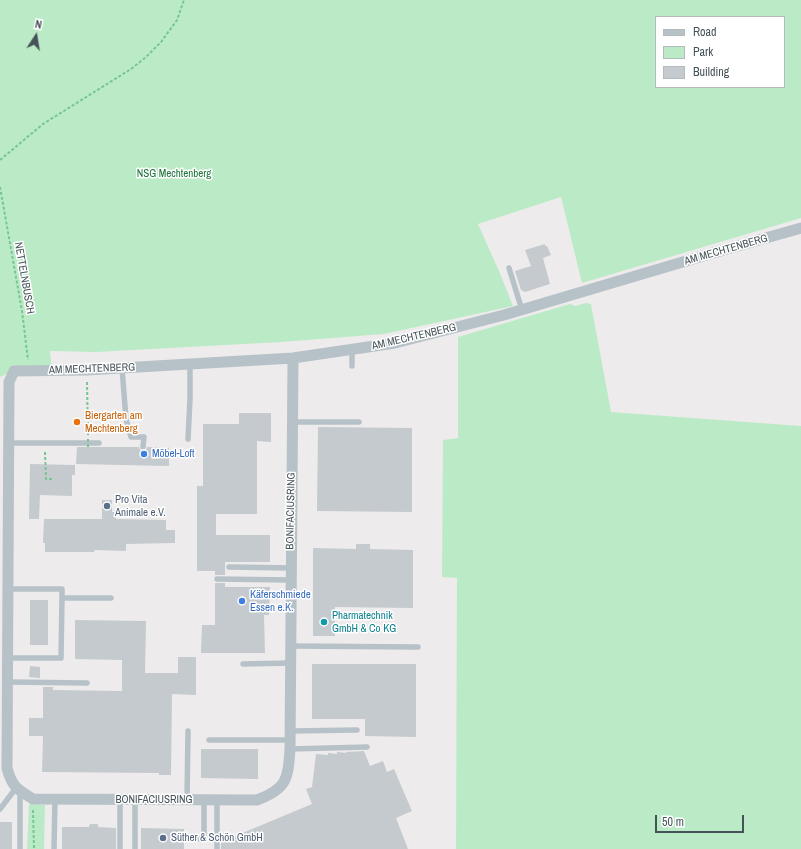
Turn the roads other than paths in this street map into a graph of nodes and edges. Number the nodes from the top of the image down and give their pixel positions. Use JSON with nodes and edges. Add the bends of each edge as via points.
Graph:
{"nodes":[{"id":1,"x":801,"y":228,"type":"edge"},
{"id":2,"x":509,"y":268,"type":"dead end"},
{"id":3,"x":522,"y":310,"type":"junction"},
{"id":4,"x":352,"y":350,"type":"junction"},
{"id":5,"x":293,"y":358,"type":"junction"},
{"id":6,"x":190,"y":364,"type":"junction"},
{"id":7,"x":352,"y":366,"type":"dead end"},
{"id":8,"x":122,"y":368,"type":"junction"},
{"id":9,"x":292,"y":422,"type":"junction"},
{"id":10,"x":359,"y":422,"type":"dead end"},
{"id":11,"x":188,"y":439,"type":"dead end"},
{"id":12,"x":99,"y":443,"type":"dead end"},
{"id":13,"x":8,"y":444,"type":"junction"},
{"id":14,"x":143,"y":447,"type":"dead end"},
{"id":15,"x":4,"y":553,"type":"edge"},
{"id":16,"x":229,"y":567,"type":"dead end"},
{"id":17,"x":291,"y":568,"type":"junction"},
{"id":18,"x":217,"y":579,"type":"dead end"},
{"id":19,"x":291,"y":580,"type":"junction"},
{"id":20,"x":8,"y":589,"type":"junction"},
{"id":21,"x":62,"y":598,"type":"junction"},
{"id":22,"x":111,"y":598,"type":"dead end"},
{"id":23,"x":290,"y":646,"type":"junction"},
{"id":24,"x":418,"y":646,"type":"dead end"},
{"id":25,"x":8,"y":658,"type":"junction"},
{"id":26,"x":290,"y":663,"type":"junction"},
{"id":27,"x":243,"y":664,"type":"dead end"},
{"id":28,"x":8,"y":682,"type":"junction"},
{"id":29,"x":87,"y":683,"type":"dead end"},
{"id":30,"x":357,"y":730,"type":"dead end"},
{"id":31,"x":188,"y":731,"type":"dead end"},
{"id":32,"x":209,"y":740,"type":"dead end"},
{"id":33,"x":290,"y":740,"type":"junction"},
{"id":34,"x":367,"y":747,"type":"dead end"},
{"id":35,"x":18,"y":790,"type":"junction"},
{"id":36,"x":55,"y":799,"type":"junction"},
{"id":37,"x":120,"y":800,"type":"junction"},
{"id":38,"x":135,"y":800,"type":"junction"},
{"id":39,"x":187,"y":800,"type":"junction"},
{"id":40,"x":204,"y":800,"type":"junction"},
{"id":41,"x":217,"y":800,"type":"junction"},
{"id":42,"x":0,"y":809,"type":"edge"},
{"id":43,"x":189,"y":838,"type":"dead end"},
{"id":44,"x":20,"y":849,"type":"edge"},
{"id":45,"x":54,"y":849,"type":"edge"},
{"id":46,"x":120,"y":849,"type":"edge"},
{"id":47,"x":135,"y":849,"type":"edge"},
{"id":48,"x":217,"y":849,"type":"edge"}],
"edges":[{"from":1,"to":3,"type":"street","name":"AM MECHTENBERG"},
{"from":2,"to":3,"type":"lane"},
{"from":3,"to":4,"type":"street","name":"AM MECHTENBERG","via":[[395,343]]},
{"from":4,"to":5,"type":"street","name":"AM MECHTENBERG"},
{"from":4,"to":7,"type":"lane"},
{"from":5,"to":6,"type":"street","name":"AM MECHTENBERG"},
{"from":5,"to":9,"type":"street","name":"BONIFACIUSRING"},
{"from":6,"to":8,"type":"street","name":"AM MECHTENBERG"},
{"from":6,"to":11,"type":"lane"},
{"from":8,"to":13,"type":"street","name":"AM MECHTENBERG","via":[[14,371],[9,382]]},
{"from":8,"to":14,"type":"lane","via":[[126,419],[131,437],[144,437]]},
{"from":9,"to":10,"type":"lane"},
{"from":9,"to":17,"type":"street","name":"BONIFACIUSRING"},
{"from":12,"to":13,"type":"lane"},
{"from":13,"to":15,"type":"street"},
{"from":15,"to":20,"type":"street"},
{"from":16,"to":17,"type":"lane"},
{"from":17,"to":19,"type":"street","name":"BONIFACIUSRING"},
{"from":18,"to":19,"type":"lane"},
{"from":19,"to":23,"type":"street","name":"BONIFACIUSRING"},
{"from":20,"to":21,"type":"lane","via":[[62,589]]},
{"from":20,"to":25,"type":"street"},
{"from":21,"to":22,"type":"lane"},
{"from":21,"to":25,"type":"lane","via":[[61,658]]},
{"from":23,"to":24,"type":"lane"},
{"from":23,"to":26,"type":"street","name":"BONIFACIUSRING"},
{"from":25,"to":28,"type":"street"},
{"from":26,"to":27,"type":"lane"},
{"from":26,"to":33,"type":"street","name":"BONIFACIUSRING"},
{"from":28,"to":29,"type":"lane"},
{"from":28,"to":35,"type":"street","via":[[8,768],[10,778]]},
{"from":30,"to":33,"type":"lane"},
{"from":31,"to":39,"type":"lane"},
{"from":32,"to":33,"type":"lane"},
{"from":33,"to":34,"type":"lane"},
{"from":33,"to":41,"type":"street","name":"BONIFACIUSRING","via":[[287,777],[271,795],[257,800]]},
{"from":35,"to":36,"type":"street","name":"BONIFACIUSRING","via":[[33,799]]},
{"from":35,"to":42,"type":"lane"},
{"from":35,"to":44,"type":"lane"},
{"from":36,"to":37,"type":"street","name":"BONIFACIUSRING"},
{"from":36,"to":45,"type":"lane"},
{"from":37,"to":38,"type":"street","name":"BONIFACIUSRING"},
{"from":37,"to":46,"type":"lane"},
{"from":38,"to":39,"type":"street","name":"BONIFACIUSRING"},
{"from":38,"to":47,"type":"lane"},
{"from":39,"to":40,"type":"street","name":"BONIFACIUSRING"},
{"from":40,"to":41,"type":"street","name":"BONIFACIUSRING"},
{"from":40,"to":43,"type":"lane","via":[[204,838]]},
{"from":41,"to":48,"type":"lane"}]}
